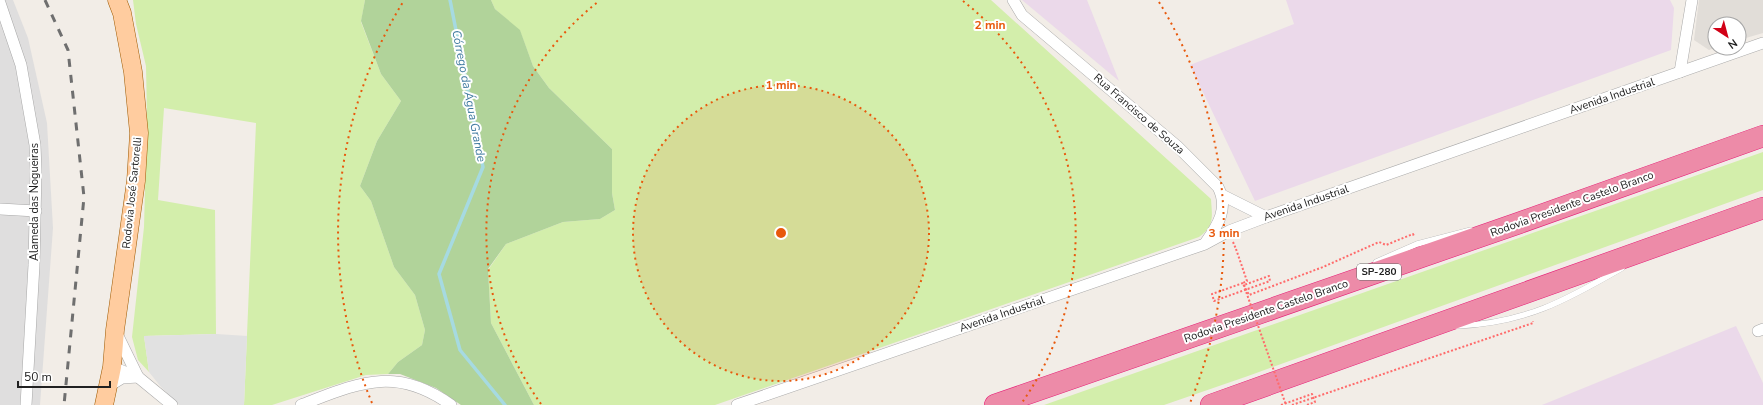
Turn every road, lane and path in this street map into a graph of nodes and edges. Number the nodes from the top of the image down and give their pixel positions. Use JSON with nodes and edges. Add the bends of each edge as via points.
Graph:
{"nodes":[{"id":1,"x":117,"y":0,"type":"edge"},
{"id":2,"x":1013,"y":0,"type":"edge"},
{"id":3,"x":1692,"y":0,"type":"edge"},
{"id":4,"x":0,"y":3,"type":"edge"},
{"id":5,"x":1763,"y":43,"type":"edge"},
{"id":6,"x":1680,"y":72,"type":"junction"},
{"id":7,"x":1763,"y":136,"type":"edge"},
{"id":8,"x":1222,"y":195,"type":"junction"},
{"id":9,"x":1763,"y":208,"type":"edge"},
{"id":10,"x":0,"y":209,"type":"edge"},
{"id":11,"x":36,"y":211,"type":"junction"},
{"id":12,"x":1266,"y":217,"type":"junction"},
{"id":13,"x":1519,"y":223,"type":"junction"},
{"id":14,"x":1483,"y":228,"type":"dead end"},
{"id":15,"x":1476,"y":229,"type":"dead end"},
{"id":16,"x":1205,"y":244,"type":"junction"},
{"id":17,"x":1417,"y":244,"type":"junction"},
{"id":18,"x":1663,"y":244,"type":"junction"},
{"id":19,"x":1236,"y":248,"type":"dead end"},
{"id":20,"x":1631,"y":263,"type":"dead end"},
{"id":21,"x":1372,"y":264,"type":"dead end"},
{"id":22,"x":1625,"y":267,"type":"dead end"},
{"id":23,"x":1352,"y":274,"type":"dead end"},
{"id":24,"x":1244,"y":284,"type":"junction"},
{"id":25,"x":1311,"y":296,"type":"junction"},
{"id":26,"x":1533,"y":314,"type":"junction"},
{"id":27,"x":1427,"y":328,"type":"junction"},
{"id":28,"x":115,"y":330,"type":"junction"},
{"id":29,"x":1362,"y":352,"type":"junction"},
{"id":30,"x":112,"y":367,"type":"junction"},
{"id":31,"x":138,"y":377,"type":"junction"},
{"id":32,"x":107,"y":387,"type":"junction"},
{"id":33,"x":26,"y":405,"type":"edge"},
{"id":34,"x":104,"y":405,"type":"edge"},
{"id":35,"x":114,"y":405,"type":"edge"},
{"id":36,"x":172,"y":405,"type":"edge"},
{"id":37,"x":301,"y":405,"type":"edge"},
{"id":38,"x":451,"y":405,"type":"edge"},
{"id":39,"x":737,"y":405,"type":"edge"},
{"id":40,"x":995,"y":405,"type":"edge"},
{"id":41,"x":1211,"y":405,"type":"edge"},
{"id":42,"x":1246,"y":405,"type":"edge"},
{"id":43,"x":1281,"y":405,"type":"edge"},
{"id":44,"x":1286,"y":405,"type":"edge"},
{"id":45,"x":1292,"y":405,"type":"edge"},
{"id":46,"x":1306,"y":405,"type":"edge"}],
"edges":[{"from":1,"to":28,"type":"main road","name":"Rodovia José Sartorelli","via":[[133,72],[139,133],[136,181]]},
{"from":2,"to":8,"type":"street","name":"Rua Francisco de Souza","via":[[1022,15],[1176,146],[1209,177]]},
{"from":3,"to":6,"type":"street"},
{"from":4,"to":11,"type":"street","name":"Alameda das Nogueiras","via":[[21,65],[30,111],[35,145]]},
{"from":5,"to":6,"type":"street","name":"Avenida Industrial"},
{"from":6,"to":12,"type":"street","name":"Avenida Industrial"},
{"from":7,"to":13,"type":"highway","name":"Rodovia Presidente Castelo Branco","number":"SP-280"},
{"from":8,"to":12,"type":"street"},
{"from":8,"to":16,"type":"street","via":[[1222,212],[1216,228]]},
{"from":9,"to":18,"type":"highway"},
{"from":10,"to":11,"type":"street"},
{"from":11,"to":33,"type":"street","name":"Alameda das Nogueiras"},
{"from":12,"to":16,"type":"street","name":"Avenida Industrial","via":[[1229,231]]},
{"from":13,"to":14,"type":"lane"},
{"from":13,"to":25,"type":"highway","name":"Rodovia Presidente Castelo Branco","number":"SP-280"},
{"from":15,"to":17,"type":"lane"},
{"from":16,"to":39,"type":"street","name":"Avenida Industrial"},
{"from":17,"to":21,"type":"lane"},
{"from":17,"to":24,"type":"path","via":[[1413,234],[1386,245],[1379,242],[1323,267],[1249,295]]},
{"from":18,"to":20,"type":"lane"},
{"from":18,"to":27,"type":"highway"},
{"from":19,"to":24,"type":"path","bridge":true,"via":[[1247,281]]},
{"from":22,"to":26,"type":"lane","via":[[1565,300]]},
{"from":23,"to":25,"type":"lane"},
{"from":24,"to":24,"type":"path","bridge":true,"via":[[1212,294],[1214,301],[1270,281],[1269,276]]},
{"from":24,"to":44,"type":"path","bridge":true},
{"from":25,"to":40,"type":"highway","name":"Rodovia Presidente Castelo Branco","number":"SP-280"},
{"from":26,"to":27,"type":"lane","via":[[1500,323]]},
{"from":26,"to":45,"type":"path","via":[[1533,323]]},
{"from":27,"to":29,"type":"highway"},
{"from":28,"to":30,"type":"main road","name":"Rodovia José Sartorelli"},
{"from":28,"to":31,"type":"street"},
{"from":29,"to":41,"type":"highway"},
{"from":29,"to":42,"type":"highway"},
{"from":30,"to":31,"type":"street"},
{"from":30,"to":32,"type":"main road","name":"Rodovia José Sartorelli"},
{"from":31,"to":32,"type":"street","via":[[122,378]]},
{"from":31,"to":36,"type":"street"},
{"from":32,"to":34,"type":"main road","name":"Rodovia José Sartorelli"},
{"from":32,"to":35,"type":"main road"},
{"from":37,"to":38,"type":"street","via":[[352,386],[384,380],[409,383],[423,388]]},
{"from":43,"to":46,"type":"path","bridge":true,"via":[[1312,394],[1315,402]]}]}
